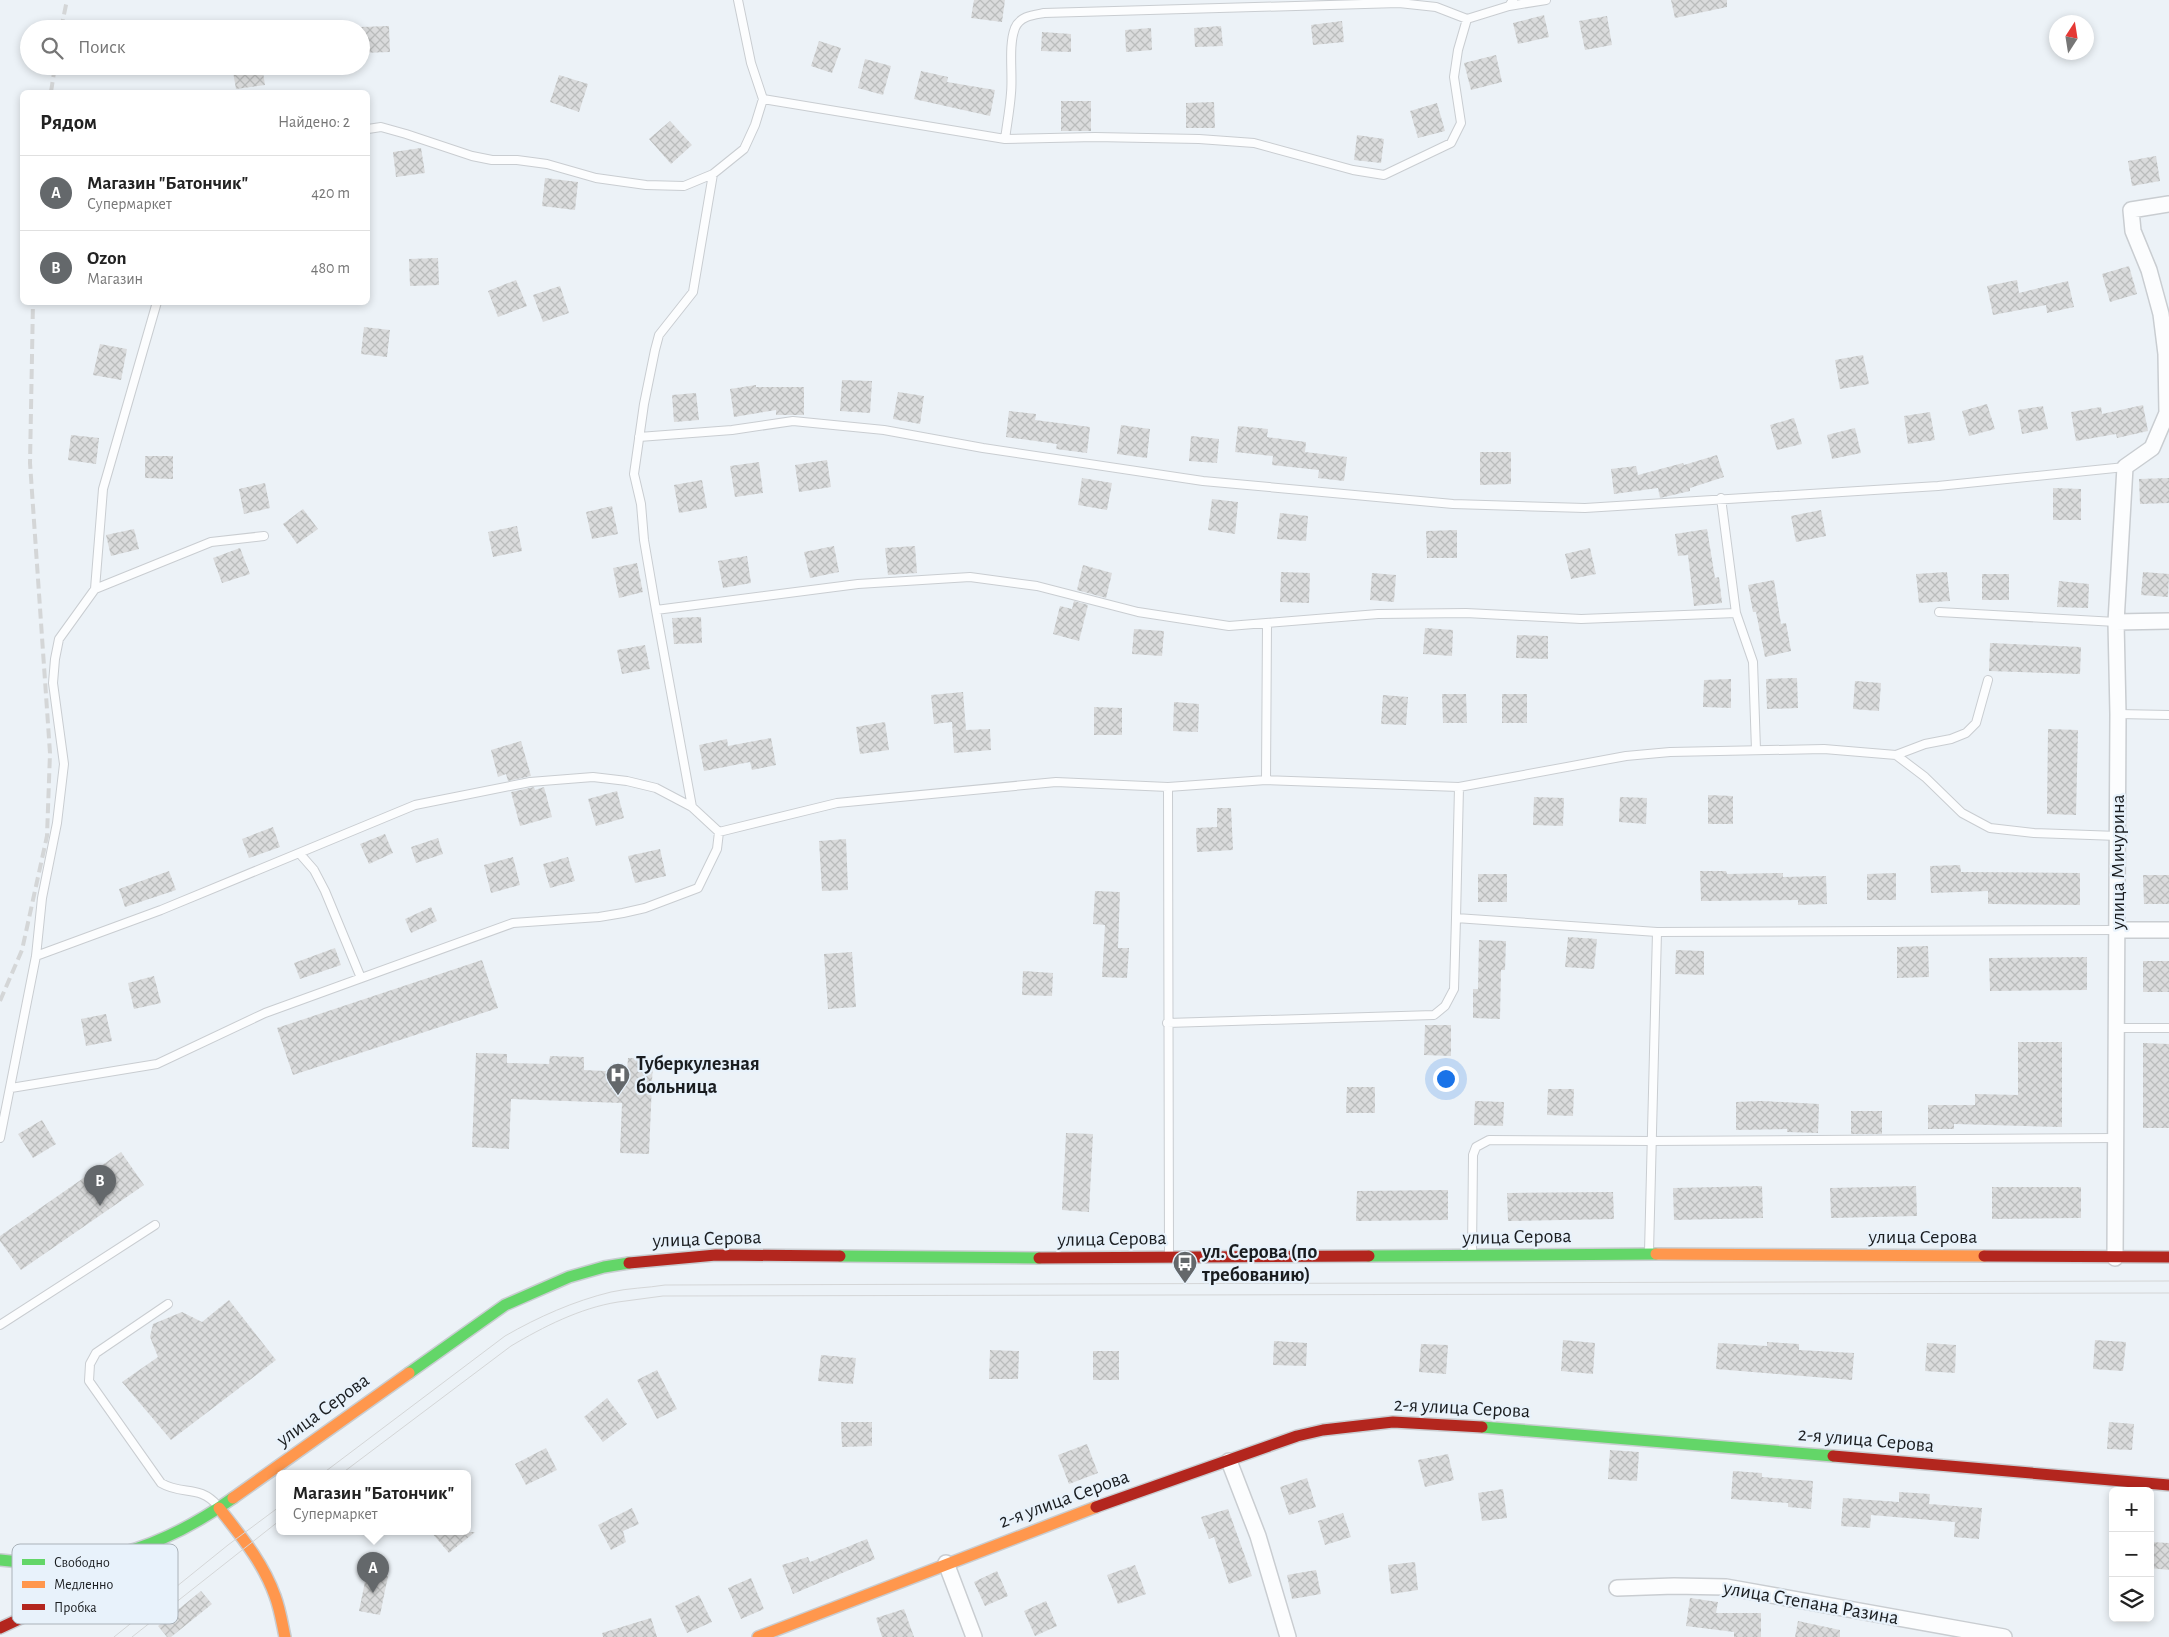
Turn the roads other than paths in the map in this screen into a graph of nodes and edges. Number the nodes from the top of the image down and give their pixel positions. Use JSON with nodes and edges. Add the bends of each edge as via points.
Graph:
{"nodes":[{"id":1,"x":738,"y":0,"type":"edge"},
{"id":2,"x":1546,"y":0,"type":"edge"},
{"id":3,"x":1511,"y":3,"type":"edge"},
{"id":4,"x":1467,"y":19,"type":"junction"},
{"id":5,"x":763,"y":99,"type":"junction"},
{"id":6,"x":370,"y":129,"type":"edge"},
{"id":7,"x":1004,"y":139,"type":"junction"},
{"id":8,"x":712,"y":174,"type":"junction"},
{"id":9,"x":2169,"y":204,"type":"edge"},
{"id":10,"x":156,"y":305,"type":"edge"},
{"id":11,"x":2168,"y":413,"type":"edge"},
{"id":12,"x":639,"y":437,"type":"junction"},
{"id":13,"x":2125,"y":467,"type":"junction"},
{"id":14,"x":1721,"y":498,"type":"junction"},
{"id":15,"x":264,"y":536,"type":"dead end"},
{"id":16,"x":95,"y":588,"type":"junction"},
{"id":17,"x":656,"y":610,"type":"junction"},
{"id":18,"x":1939,"y":612,"type":"dead end"},
{"id":19,"x":1736,"y":613,"type":"junction"},
{"id":20,"x":2169,"y":621,"type":"edge"},
{"id":21,"x":2116,"y":622,"type":"junction"},
{"id":22,"x":1267,"y":624,"type":"junction"},
{"id":23,"x":1988,"y":680,"type":"dead end"},
{"id":24,"x":2118,"y":714,"type":"junction"},
{"id":25,"x":2169,"y":714,"type":"edge"},
{"id":26,"x":1756,"y":750,"type":"junction"},
{"id":27,"x":1896,"y":755,"type":"junction"},
{"id":28,"x":1266,"y":780,"type":"junction"},
{"id":29,"x":1459,"y":786,"type":"junction"},
{"id":30,"x":1168,"y":788,"type":"junction"},
{"id":31,"x":692,"y":807,"type":"junction"},
{"id":32,"x":719,"y":832,"type":"junction"},
{"id":33,"x":2118,"y":836,"type":"junction"},
{"id":34,"x":300,"y":854,"type":"junction"},
{"id":35,"x":1456,"y":918,"type":"junction"},
{"id":36,"x":2117,"y":930,"type":"junction"},
{"id":37,"x":2169,"y":930,"type":"edge"},
{"id":38,"x":1656,"y":932,"type":"junction"},
{"id":39,"x":36,"y":956,"type":"junction"},
{"id":40,"x":361,"y":978,"type":"junction"},
{"id":41,"x":1167,"y":1023,"type":"junction"},
{"id":42,"x":2116,"y":1028,"type":"junction"},
{"id":43,"x":2169,"y":1028,"type":"edge"},
{"id":44,"x":11,"y":1088,"type":"junction"},
{"id":45,"x":0,"y":1138,"type":"edge"},
{"id":46,"x":2116,"y":1138,"type":"junction"},
{"id":47,"x":1651,"y":1141,"type":"junction"},
{"id":48,"x":154,"y":1225,"type":"dead end"},
{"id":49,"x":1648,"y":1254,"type":"junction"},
{"id":50,"x":1169,"y":1257,"type":"junction"},
{"id":51,"x":1472,"y":1257,"type":"junction"},
{"id":52,"x":2115,"y":1258,"type":"junction"},
{"id":53,"x":2169,"y":1258,"type":"edge"},
{"id":54,"x":168,"y":1304,"type":"dead end"},
{"id":55,"x":0,"y":1325,"type":"edge"},
{"id":56,"x":1229,"y":1461,"type":"junction"},
{"id":57,"x":2169,"y":1485,"type":"edge"},
{"id":58,"x":219,"y":1508,"type":"junction"},
{"id":59,"x":154,"y":1544,"type":"edge"},
{"id":60,"x":946,"y":1563,"type":"junction"},
{"id":61,"x":1617,"y":1588,"type":"dead end"},
{"id":62,"x":12,"y":1622,"type":"edge"},
{"id":63,"x":0,"y":1628,"type":"edge"},
{"id":64,"x":285,"y":1637,"type":"edge"},
{"id":65,"x":758,"y":1637,"type":"edge"},
{"id":66,"x":974,"y":1637,"type":"edge"},
{"id":67,"x":1288,"y":1637,"type":"edge"},
{"id":68,"x":2004,"y":1637,"type":"edge"}],
"edges":[{"from":1,"to":5,"type":"lane","via":[[751,64]]},
{"from":2,"to":3,"type":"lane"},
{"from":3,"to":4,"type":"lane"},
{"from":4,"to":7,"type":"lane","via":[[1436,7],[1399,4],[1028,16],[1021,19],[1015,28],[1011,94]]},
{"from":4,"to":7,"type":"lane","via":[[1454,77],[1461,123],[1451,142],[1384,175],[1353,170],[1254,143],[1095,137]]},
{"from":5,"to":7,"type":"lane"},
{"from":5,"to":8,"type":"lane","via":[[744,149]]},
{"from":6,"to":8,"type":"lane","via":[[381,127],[472,156],[547,164],[596,178],[646,185],[684,186]]},
{"from":8,"to":12,"type":"lane","via":[[693,292],[659,335]]},
{"from":9,"to":11,"type":"street","via":[[2131,210],[2133,231],[2149,270],[2161,314]]},
{"from":10,"to":16,"type":"lane","via":[[103,490]]},
{"from":11,"to":13,"type":"street","via":[[2152,448]]},
{"from":12,"to":14,"type":"lane","via":[[732,430],[793,421],[884,430],[1203,480],[1443,504],[1585,508]]},
{"from":12,"to":17,"type":"lane","via":[[634,474]]},
{"from":13,"to":14,"type":"lane","via":[[1938,486]]},
{"from":13,"to":21,"type":"street","name":"улица Мичурина"},
{"from":14,"to":19,"type":"lane"},
{"from":15,"to":16,"type":"lane","via":[[212,542]]},
{"from":16,"to":39,"type":"lane","via":[[59,639],[55,659],[53,683],[64,764]]},
{"from":17,"to":22,"type":"lane","via":[[858,584],[970,577],[1037,586],[1138,612],[1220,625]]},
{"from":17,"to":31,"type":"lane"},
{"from":18,"to":21,"type":"lane"},
{"from":19,"to":22,"type":"lane","via":[[1581,619],[1466,613],[1378,614]]},
{"from":19,"to":26,"type":"lane","via":[[1753,662]]},
{"from":20,"to":21,"type":"street"},
{"from":21,"to":24,"type":"street","name":"улица Мичурина"},
{"from":22,"to":28,"type":"lane"},
{"from":23,"to":27,"type":"lane","via":[[1976,723],[1966,733]]},
{"from":24,"to":25,"type":"lane"},
{"from":24,"to":33,"type":"street","name":"улица Мичурина"},
{"from":26,"to":27,"type":"lane","via":[[1824,749]]},
{"from":26,"to":29,"type":"lane","via":[[1626,756]]},
{"from":27,"to":33,"type":"lane","via":[[1925,777],[1962,813],[1990,828]]},
{"from":28,"to":29,"type":"lane"},
{"from":28,"to":30,"type":"lane"},
{"from":29,"to":35,"type":"lane"},
{"from":30,"to":32,"type":"lane","via":[[1056,782],[846,802]]},
{"from":30,"to":41,"type":"lane"},
{"from":31,"to":32,"type":"lane"},
{"from":31,"to":34,"type":"lane","via":[[656,788],[627,781],[593,777],[530,782],[415,804]]},
{"from":32,"to":40,"type":"lane","via":[[717,849],[698,888],[677,897],[645,908],[599,917],[514,923]]},
{"from":33,"to":36,"type":"street","name":"улица Мичурина"},
{"from":34,"to":39,"type":"lane"},
{"from":34,"to":40,"type":"lane","via":[[325,890]]},
{"from":35,"to":38,"type":"lane"},
{"from":35,"to":41,"type":"lane","via":[[1454,989],[1445,1006],[1434,1015]]},
{"from":36,"to":37,"type":"street"},
{"from":36,"to":38,"type":"lane"},
{"from":36,"to":42,"type":"street","name":"улица Мичурина"},
{"from":38,"to":47,"type":"lane"},
{"from":39,"to":44,"type":"lane"},
{"from":40,"to":44,"type":"lane","via":[[265,1013],[157,1064]]},
{"from":41,"to":50,"type":"lane"},
{"from":42,"to":43,"type":"lane"},
{"from":42,"to":46,"type":"street","name":"улица Мичурина"},
{"from":44,"to":45,"type":"lane"},
{"from":46,"to":47,"type":"lane"},
{"from":46,"to":52,"type":"street","name":"улица Мичурина"},
{"from":47,"to":49,"type":"lane"},
{"from":47,"to":51,"type":"lane","via":[[1489,1140],[1476,1147],[1473,1155]]},
{"from":48,"to":55,"type":"lane"},
{"from":49,"to":51,"type":"main road","name":"улица Серова"},
{"from":49,"to":52,"type":"main road","name":"улица Серова"},
{"from":50,"to":51,"type":"main road","name":"улица Серова"},
{"from":50,"to":58,"type":"main road","name":"улица Серова","via":[[716,1255],[604,1267],[569,1277],[505,1305]]},
{"from":52,"to":53,"type":"main road","name":"улица Серова"},
{"from":54,"to":58,"type":"lane","via":[[96,1354],[90,1364],[89,1381],[160,1483],[169,1488],[210,1496]]},
{"from":56,"to":57,"type":"main road","name":"2-я улица Серова","via":[[1297,1436],[1352,1426],[1412,1421]]},
{"from":56,"to":60,"type":"main road","name":"2-я улица Серова"},
{"from":56,"to":67,"type":"street","via":[[1258,1536]]},
{"from":58,"to":59,"type":"main road","name":"улица Серова"},
{"from":58,"to":64,"type":"main road","via":[[260,1561],[275,1594]]},
{"from":60,"to":65,"type":"main road","name":"2-я улица Серова"},
{"from":60,"to":66,"type":"street"},
{"from":61,"to":68,"type":"street","name":"улица Степана Разина","via":[[1726,1587]]},
{"from":62,"to":63,"type":"main road"}]}
